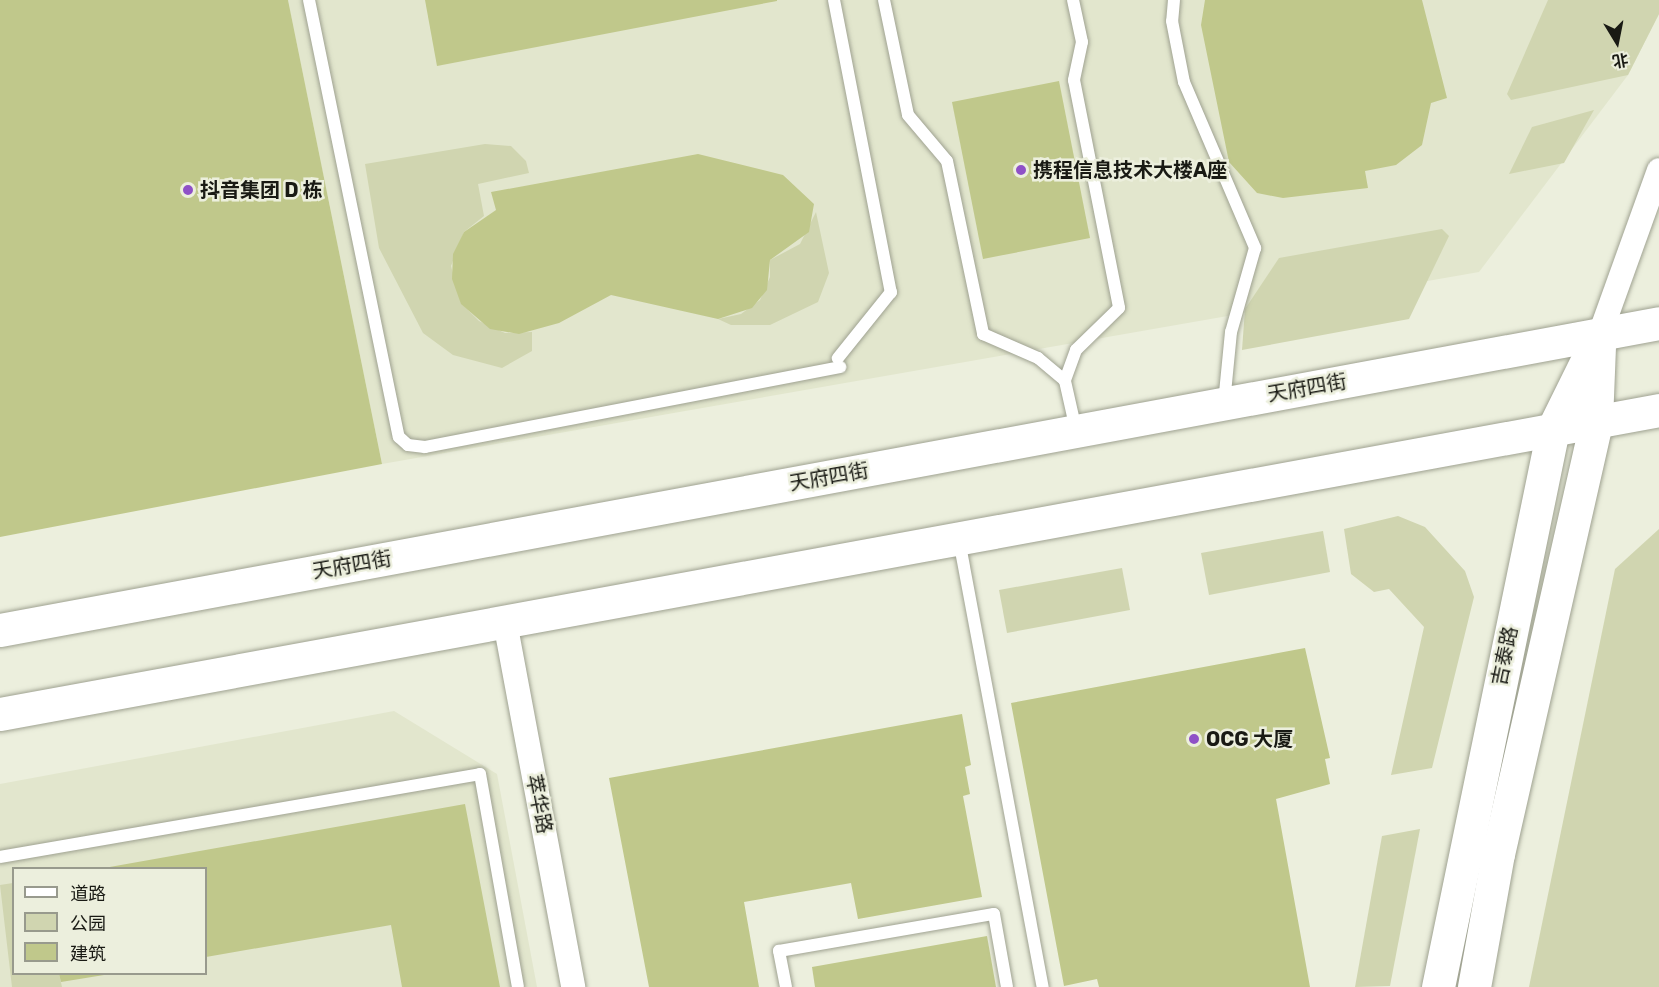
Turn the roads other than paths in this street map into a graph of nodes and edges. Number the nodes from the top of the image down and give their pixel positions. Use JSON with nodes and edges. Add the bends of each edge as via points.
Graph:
{"nodes":[{"id":1,"x":309,"y":0,"type":"edge"},
{"id":2,"x":834,"y":0,"type":"edge"},
{"id":3,"x":884,"y":0,"type":"edge"},
{"id":4,"x":1073,"y":0,"type":"edge"},
{"id":5,"x":1174,"y":0,"type":"edge"},
{"id":6,"x":1659,"y":170,"type":"edge"},
{"id":7,"x":1659,"y":323,"type":"edge"},
{"id":8,"x":1600,"y":334,"type":"junction"},
{"id":9,"x":1065,"y":381,"type":"junction"},
{"id":10,"x":1223,"y":404,"type":"junction"},
{"id":11,"x":1659,"y":410,"type":"edge"},
{"id":12,"x":1596,"y":422,"type":"junction"},
{"id":13,"x":1553,"y":429,"type":"junction"},
{"id":14,"x":1077,"y":431,"type":"junction"},
{"id":15,"x":958,"y":539,"type":"junction"},
{"id":16,"x":505,"y":622,"type":"junction"},
{"id":17,"x":0,"y":630,"type":"edge"},
{"id":18,"x":0,"y":714,"type":"edge"},
{"id":19,"x":0,"y":857,"type":"edge"},
{"id":20,"x":518,"y":987,"type":"edge"},
{"id":21,"x":573,"y":987,"type":"edge"},
{"id":22,"x":786,"y":987,"type":"edge"},
{"id":23,"x":1007,"y":987,"type":"edge"},
{"id":24,"x":1043,"y":987,"type":"edge"},
{"id":25,"x":1438,"y":987,"type":"edge"},
{"id":26,"x":1474,"y":987,"type":"edge"}],
"edges":[{"from":1,"to":2,"type":"lane","via":[[399,437],[408,445],[425,447],[839,363],[891,292]]},
{"from":3,"to":9,"type":"lane","via":[[908,115],[947,161],[983,334],[1038,358]]},
{"from":4,"to":9,"type":"lane","via":[[1082,42],[1074,80],[1119,308],[1076,350]]},
{"from":5,"to":10,"type":"lane","via":[[1172,21],[1184,82],[1255,248],[1231,332]]},
{"from":6,"to":8,"type":"street","name":"吉泰路"},
{"from":7,"to":8,"type":"main road","name":"天府四街"},
{"from":8,"to":10,"type":"main road","name":"天府四街"},
{"from":8,"to":12,"type":"main road","name":"吉泰路"},
{"from":8,"to":13,"type":"main road","name":"吉泰路"},
{"from":9,"to":14,"type":"lane"},
{"from":10,"to":14,"type":"main road","name":"天府四街"},
{"from":11,"to":12,"type":"main road"},
{"from":12,"to":13,"type":"main road"},
{"from":12,"to":26,"type":"main road","name":"吉泰路","via":[[1498,854]]},
{"from":13,"to":15,"type":"main road"},
{"from":13,"to":25,"type":"main road","name":"吉泰路"},
{"from":14,"to":17,"type":"main road","name":"天府四街"},
{"from":15,"to":16,"type":"main road"},
{"from":15,"to":24,"type":"lane"},
{"from":16,"to":18,"type":"main road"},
{"from":16,"to":21,"type":"street","name":"萃华路"},
{"from":19,"to":20,"type":"lane","via":[[480,774]]},
{"from":22,"to":23,"type":"lane","via":[[779,951],[994,914]]}]}
